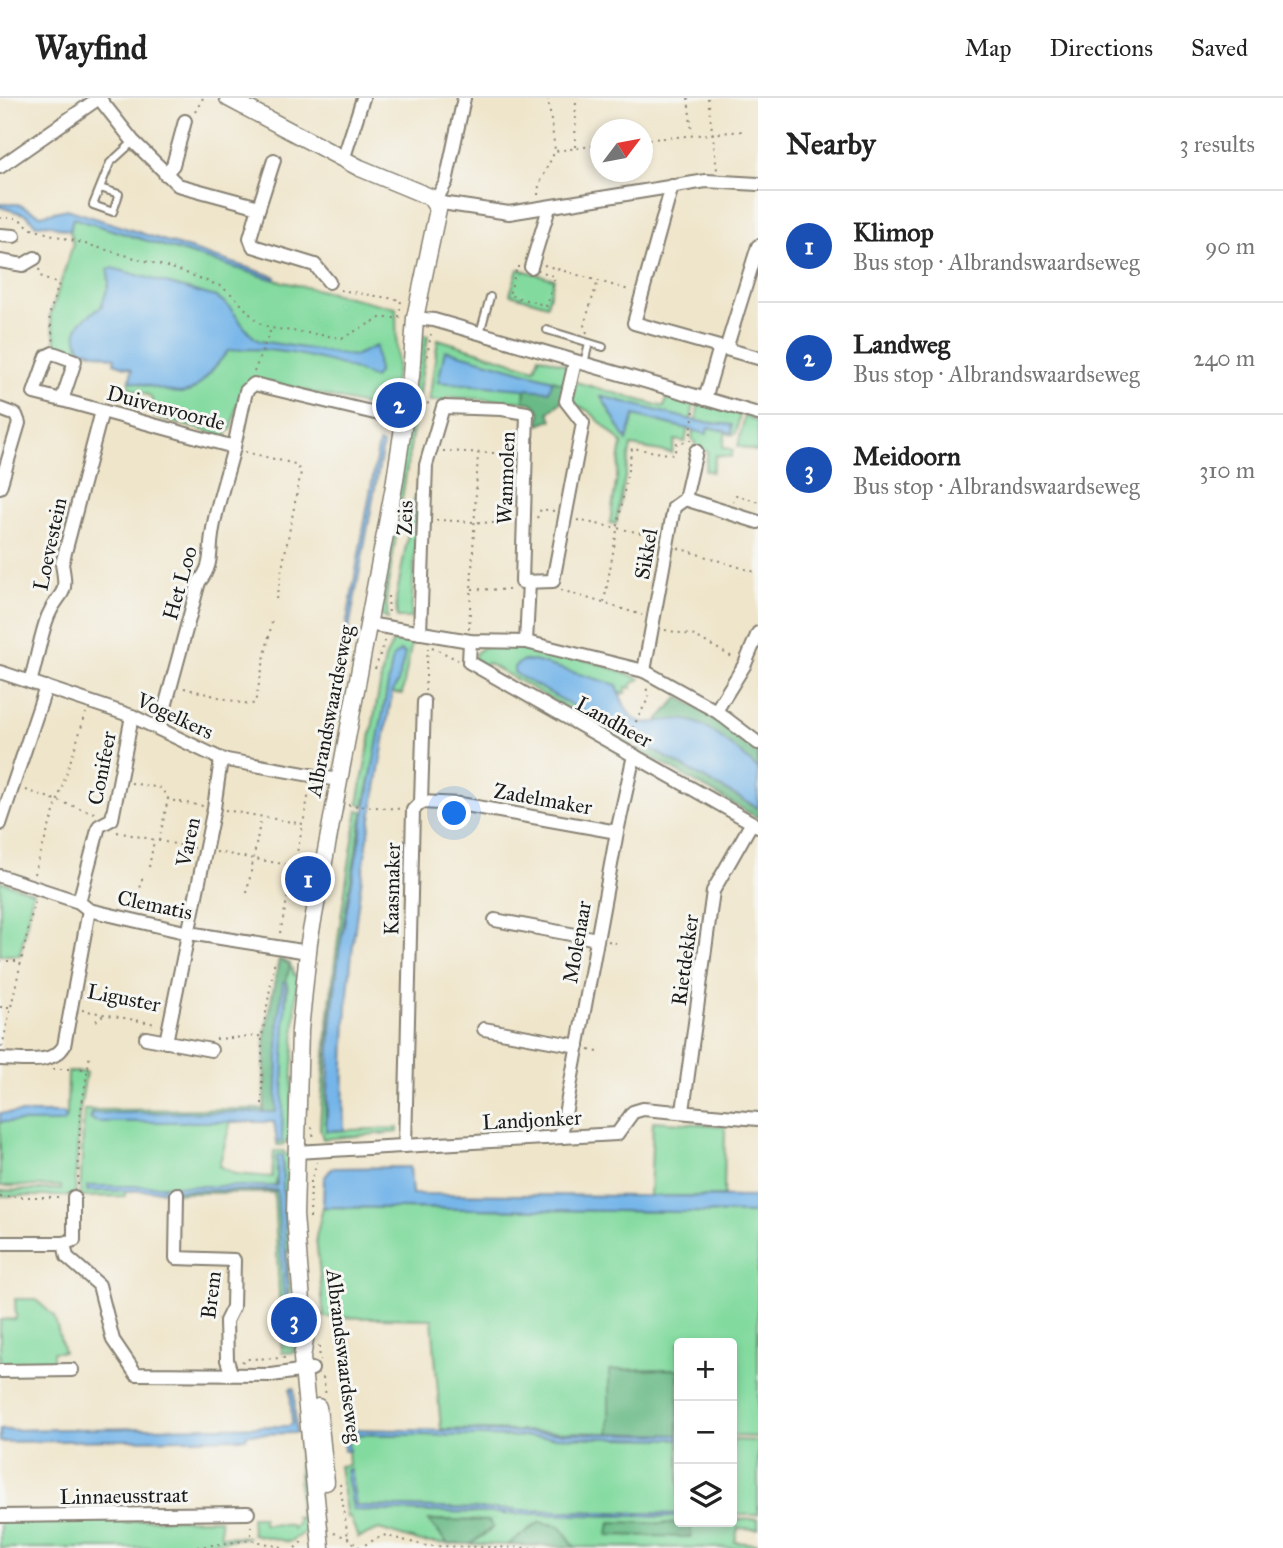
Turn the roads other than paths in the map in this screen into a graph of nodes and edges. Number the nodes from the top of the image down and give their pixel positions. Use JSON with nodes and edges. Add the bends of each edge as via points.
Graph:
{"nodes":[{"id":1,"x":99,"y":98,"type":"edge"},
{"id":2,"x":228,"y":98,"type":"edge"},
{"id":3,"x":363,"y":98,"type":"edge"},
{"id":4,"x":464,"y":98,"type":"edge"},
{"id":5,"x":186,"y":121,"type":"road end"},
{"id":6,"x":134,"y":141,"type":"junction"},
{"id":7,"x":274,"y":160,"type":"dead end"},
{"id":8,"x":343,"y":160,"type":"junction"},
{"id":9,"x":0,"y":167,"type":"edge"},
{"id":10,"x":166,"y":174,"type":"junction"},
{"id":11,"x":758,"y":184,"type":"edge"},
{"id":12,"x":672,"y":186,"type":"junction"},
{"id":13,"x":100,"y":188,"type":"junction"},
{"id":14,"x":436,"y":202,"type":"junction"},
{"id":15,"x":259,"y":207,"type":"junction"},
{"id":16,"x":543,"y":209,"type":"junction"},
{"id":17,"x":0,"y":234,"type":"edge"},
{"id":18,"x":14,"y":236,"type":"dead end"},
{"id":19,"x":758,"y":246,"type":"edge"},
{"id":20,"x":35,"y":258,"type":"road end"},
{"id":21,"x":0,"y":261,"type":"edge"},
{"id":22,"x":532,"y":264,"type":"road end"},
{"id":23,"x":329,"y":282,"type":"road end"},
{"id":24,"x":490,"y":297,"type":"dead end"},
{"id":25,"x":405,"y":318,"type":"junction"},
{"id":26,"x":547,"y":330,"type":"dead end"},
{"id":27,"x":480,"y":333,"type":"junction"},
{"id":28,"x":589,"y":343,"type":"junction"},
{"id":29,"x":603,"y":347,"type":"dead end"},
{"id":30,"x":723,"y":348,"type":"junction"},
{"id":31,"x":758,"y":358,"type":"edge"},
{"id":32,"x":580,"y":363,"type":"junction"},
{"id":33,"x":705,"y":399,"type":"junction"},
{"id":34,"x":62,"y":400,"type":"junction"},
{"id":35,"x":443,"y":407,"type":"joint"},
{"id":36,"x":0,"y":409,"type":"edge"},
{"id":37,"x":102,"y":411,"type":"junction"},
{"id":38,"x":758,"y":414,"type":"edge"},
{"id":39,"x":404,"y":421,"type":"junction"},
{"id":40,"x":693,"y":446,"type":"road end"},
{"id":41,"x":234,"y":447,"type":"junction"},
{"id":42,"x":0,"y":487,"type":"edge"},
{"id":43,"x":685,"y":499,"type":"junction"},
{"id":44,"x":758,"y":522,"type":"edge"},
{"id":45,"x":526,"y":582,"type":"junction"},
{"id":46,"x":368,"y":624,"type":"junction"},
{"id":47,"x":420,"y":633,"type":"junction"},
{"id":48,"x":758,"y":633,"type":"edge"},
{"id":49,"x":470,"y":641,"type":"junction"},
{"id":50,"x":526,"y":642,"type":"junction"},
{"id":51,"x":643,"y":671,"type":"junction"},
{"id":52,"x":0,"y":673,"type":"edge"},
{"id":53,"x":30,"y":682,"type":"junction"},
{"id":54,"x":46,"y":687,"type":"junction"},
{"id":55,"x":424,"y":702,"type":"road end"},
{"id":56,"x":716,"y":711,"type":"junction"},
{"id":57,"x":132,"y":716,"type":"junction"},
{"id":58,"x":159,"y":729,"type":"junction"},
{"id":59,"x":758,"y":743,"type":"edge"},
{"id":60,"x":634,"y":750,"type":"junction"},
{"id":61,"x":221,"y":759,"type":"junction"},
{"id":62,"x":338,"y":780,"type":"junction"},
{"id":63,"x":417,"y":806,"type":"junction"},
{"id":64,"x":0,"y":824,"type":"edge"},
{"id":65,"x":754,"y":825,"type":"edge"},
{"id":66,"x":617,"y":832,"type":"junction"},
{"id":67,"x":0,"y":876,"type":"edge"},
{"id":68,"x":84,"y":906,"type":"junction"},
{"id":69,"x":495,"y":920,"type":"dead end"},
{"id":70,"x":188,"y":933,"type":"junction"},
{"id":71,"x":597,"y":939,"type":"junction"},
{"id":72,"x":308,"y":952,"type":"junction"},
{"id":73,"x":484,"y":1029,"type":"dead end"},
{"id":74,"x":146,"y":1038,"type":"dead end"},
{"id":75,"x":166,"y":1042,"type":"junction"},
{"id":76,"x":578,"y":1046,"type":"junction"},
{"id":77,"x":211,"y":1050,"type":"road end"},
{"id":78,"x":0,"y":1057,"type":"edge"},
{"id":79,"x":683,"y":1111,"type":"junction"},
{"id":80,"x":758,"y":1119,"type":"edge"},
{"id":81,"x":561,"y":1136,"type":"junction"},
{"id":82,"x":405,"y":1146,"type":"junction"},
{"id":83,"x":296,"y":1152,"type":"junction"},
{"id":84,"x":177,"y":1194,"type":"dead end"},
{"id":85,"x":74,"y":1197,"type":"road end"},
{"id":86,"x":0,"y":1243,"type":"edge"},
{"id":87,"x":64,"y":1243,"type":"junction"},
{"id":88,"x":310,"y":1357,"type":"junction"},
{"id":89,"x":72,"y":1370,"type":"dead end"},
{"id":90,"x":0,"y":1371,"type":"edge"},
{"id":91,"x":231,"y":1373,"type":"junction"},
{"id":92,"x":248,"y":1513,"type":"dead end"},
{"id":93,"x":0,"y":1516,"type":"edge"},
{"id":94,"x":321,"y":1548,"type":"edge"},
{"id":95,"x":333,"y":1548,"type":"edge"}],
"edges":[{"from":1,"to":6,"type":"street"},
{"from":1,"to":9,"type":"street"},
{"from":2,"to":8,"type":"street"},
{"from":3,"to":8,"type":"street"},
{"from":4,"to":14,"type":"street","name":"Albrandswaardseweg","via":[[446,183]]},
{"from":5,"to":10,"type":"street"},
{"from":6,"to":10,"type":"street"},
{"from":6,"to":13,"type":"lane","via":[[110,163]]},
{"from":7,"to":15,"type":"street"},
{"from":8,"to":14,"type":"street"},
{"from":10,"to":15,"type":"street","via":[[178,185]]},
{"from":11,"to":12,"type":"street"},
{"from":12,"to":16,"type":"street"},
{"from":12,"to":30,"type":"street","via":[[634,323]]},
{"from":13,"to":13,"type":"lane","via":[[119,194],[113,212],[93,205]]},
{"from":14,"to":16,"type":"street","via":[[509,213]]},
{"from":14,"to":25,"type":"street","name":"Albrandswaardseweg","via":[[438,209]]},
{"from":15,"to":23,"type":"street","via":[[250,239],[253,246],[315,265]]},
{"from":16,"to":22,"type":"street"},
{"from":17,"to":18,"type":"street"},
{"from":19,"to":30,"type":"street"},
{"from":20,"to":21,"type":"street","via":[[23,265]]},
{"from":24,"to":27,"type":"lane"},
{"from":25,"to":27,"type":"street","via":[[434,320]]},
{"from":25,"to":39,"type":"street","name":"Albrandswaardseweg"},
{"from":26,"to":28,"type":"lane"},
{"from":27,"to":32,"type":"street"},
{"from":28,"to":29,"type":"lane"},
{"from":28,"to":32,"type":"lane"},
{"from":30,"to":31,"type":"street"},
{"from":30,"to":33,"type":"street"},
{"from":32,"to":33,"type":"street"},
{"from":32,"to":45,"type":"street","via":[[566,401],[583,423],[553,581]]},
{"from":33,"to":38,"type":"street"},
{"from":34,"to":34,"type":"street","name":"Duivenvoorde","via":[[34,393],[47,356],[75,361]]},
{"from":34,"to":37,"type":"street","name":"Duivenvoorde"},
{"from":35,"to":45,"type":"street","name":"Wanmolen","via":[[527,413]]},
{"from":35,"to":47,"type":"street","name":"Zeis","via":[[428,450]]},
{"from":36,"to":42,"type":"street","via":[[16,415],[19,423]]},
{"from":37,"to":41,"type":"street","name":"Duivenvoorde"},
{"from":37,"to":53,"type":"street","name":"Loevestein","via":[[62,564],[62,598],[49,614]]},
{"from":39,"to":41,"type":"street","name":"Duivenvoorde","via":[[254,384],[247,391]]},
{"from":39,"to":46,"type":"street","name":"Albrandswaardseweg"},
{"from":40,"to":43,"type":"street","name":"Sikkel"},
{"from":41,"to":58,"type":"street","name":"Het Loo","via":[[211,537],[213,554],[199,582]]},
{"from":43,"to":44,"type":"street"},
{"from":43,"to":51,"type":"street","name":"Sikkel","via":[[674,508]]},
{"from":45,"to":50,"type":"street","name":"Wanmolen"},
{"from":46,"to":47,"type":"street"},
{"from":46,"to":62,"type":"street","name":"Albrandswaardseweg"},
{"from":47,"to":49,"type":"street"},
{"from":48,"to":56,"type":"street"},
{"from":49,"to":50,"type":"street"},
{"from":49,"to":60,"type":"street","name":"Landheer","via":[[469,662]]},
{"from":50,"to":51,"type":"street"},
{"from":51,"to":56,"type":"street"},
{"from":52,"to":53,"type":"street","name":"Vogelkers"},
{"from":53,"to":54,"type":"street","name":"Vogelkers"},
{"from":54,"to":57,"type":"street","name":"Vogelkers"},
{"from":54,"to":64,"type":"street"},
{"from":55,"to":63,"type":"street","name":"Kaasmaker"},
{"from":56,"to":59,"type":"street"},
{"from":57,"to":58,"type":"street","name":"Vogelkers"},
{"from":57,"to":68,"type":"street","name":"Conifeer","via":[[112,819],[99,826]]},
{"from":58,"to":61,"type":"street","name":"Vogelkers"},
{"from":60,"to":65,"type":"street","name":"Landheer"},
{"from":60,"to":66,"type":"street","name":"Molenaar"},
{"from":61,"to":62,"type":"street","name":"Vogelkers"},
{"from":61,"to":70,"type":"street","name":"Varen"},
{"from":62,"to":72,"type":"street","name":"Albrandswaardseweg"},
{"from":63,"to":66,"type":"street","name":"Zadelmaker","via":[[460,804]]},
{"from":63,"to":82,"type":"street","name":"Kaasmaker"},
{"from":65,"to":79,"type":"street","name":"Rietdekker","via":[[713,891]]},
{"from":66,"to":71,"type":"street","name":"Molenaar"},
{"from":67,"to":68,"type":"street","name":"Clematis"},
{"from":68,"to":70,"type":"street","name":"Clematis"},
{"from":68,"to":78,"type":"street","name":"Conifeer","via":[[71,1008],[59,1054],[49,1059]]},
{"from":69,"to":71,"type":"street"},
{"from":70,"to":72,"type":"street","name":"Clematis"},
{"from":70,"to":75,"type":"street","name":"Liguster"},
{"from":71,"to":76,"type":"street","name":"Molenaar"},
{"from":72,"to":83,"type":"street","name":"Albrandswaardseweg"},
{"from":73,"to":76,"type":"street"},
{"from":74,"to":75,"type":"street","name":"Liguster"},
{"from":75,"to":77,"type":"street","name":"Liguster"},
{"from":76,"to":81,"type":"street","name":"Molenaar"},
{"from":79,"to":80,"type":"street","name":"Landjonker"},
{"from":79,"to":81,"type":"street","name":"Landjonker","via":[[633,1112],[617,1135]]},
{"from":81,"to":82,"type":"street","name":"Landjonker"},
{"from":82,"to":83,"type":"street","name":"Landjonker"},
{"from":83,"to":88,"type":"street","name":"Albrandswaardseweg","via":[[295,1215]]},
{"from":84,"to":91,"type":"street","name":"Brem","via":[[176,1258],[234,1260],[233,1307],[226,1321]]},
{"from":85,"to":87,"type":"street","via":[[74,1240]]},
{"from":86,"to":87,"type":"street"},
{"from":87,"to":91,"type":"street","via":[[67,1257],[99,1285],[113,1340],[136,1374]]},
{"from":88,"to":91,"type":"street","via":[[272,1375]]},
{"from":88,"to":94,"type":"street","name":"Albrandswaardseweg"},
{"from":88,"to":95,"type":"street","name":"Albrandswaardseweg"},
{"from":89,"to":90,"type":"street"},
{"from":92,"to":93,"type":"street","name":"Linnaeusstraat"}]}
